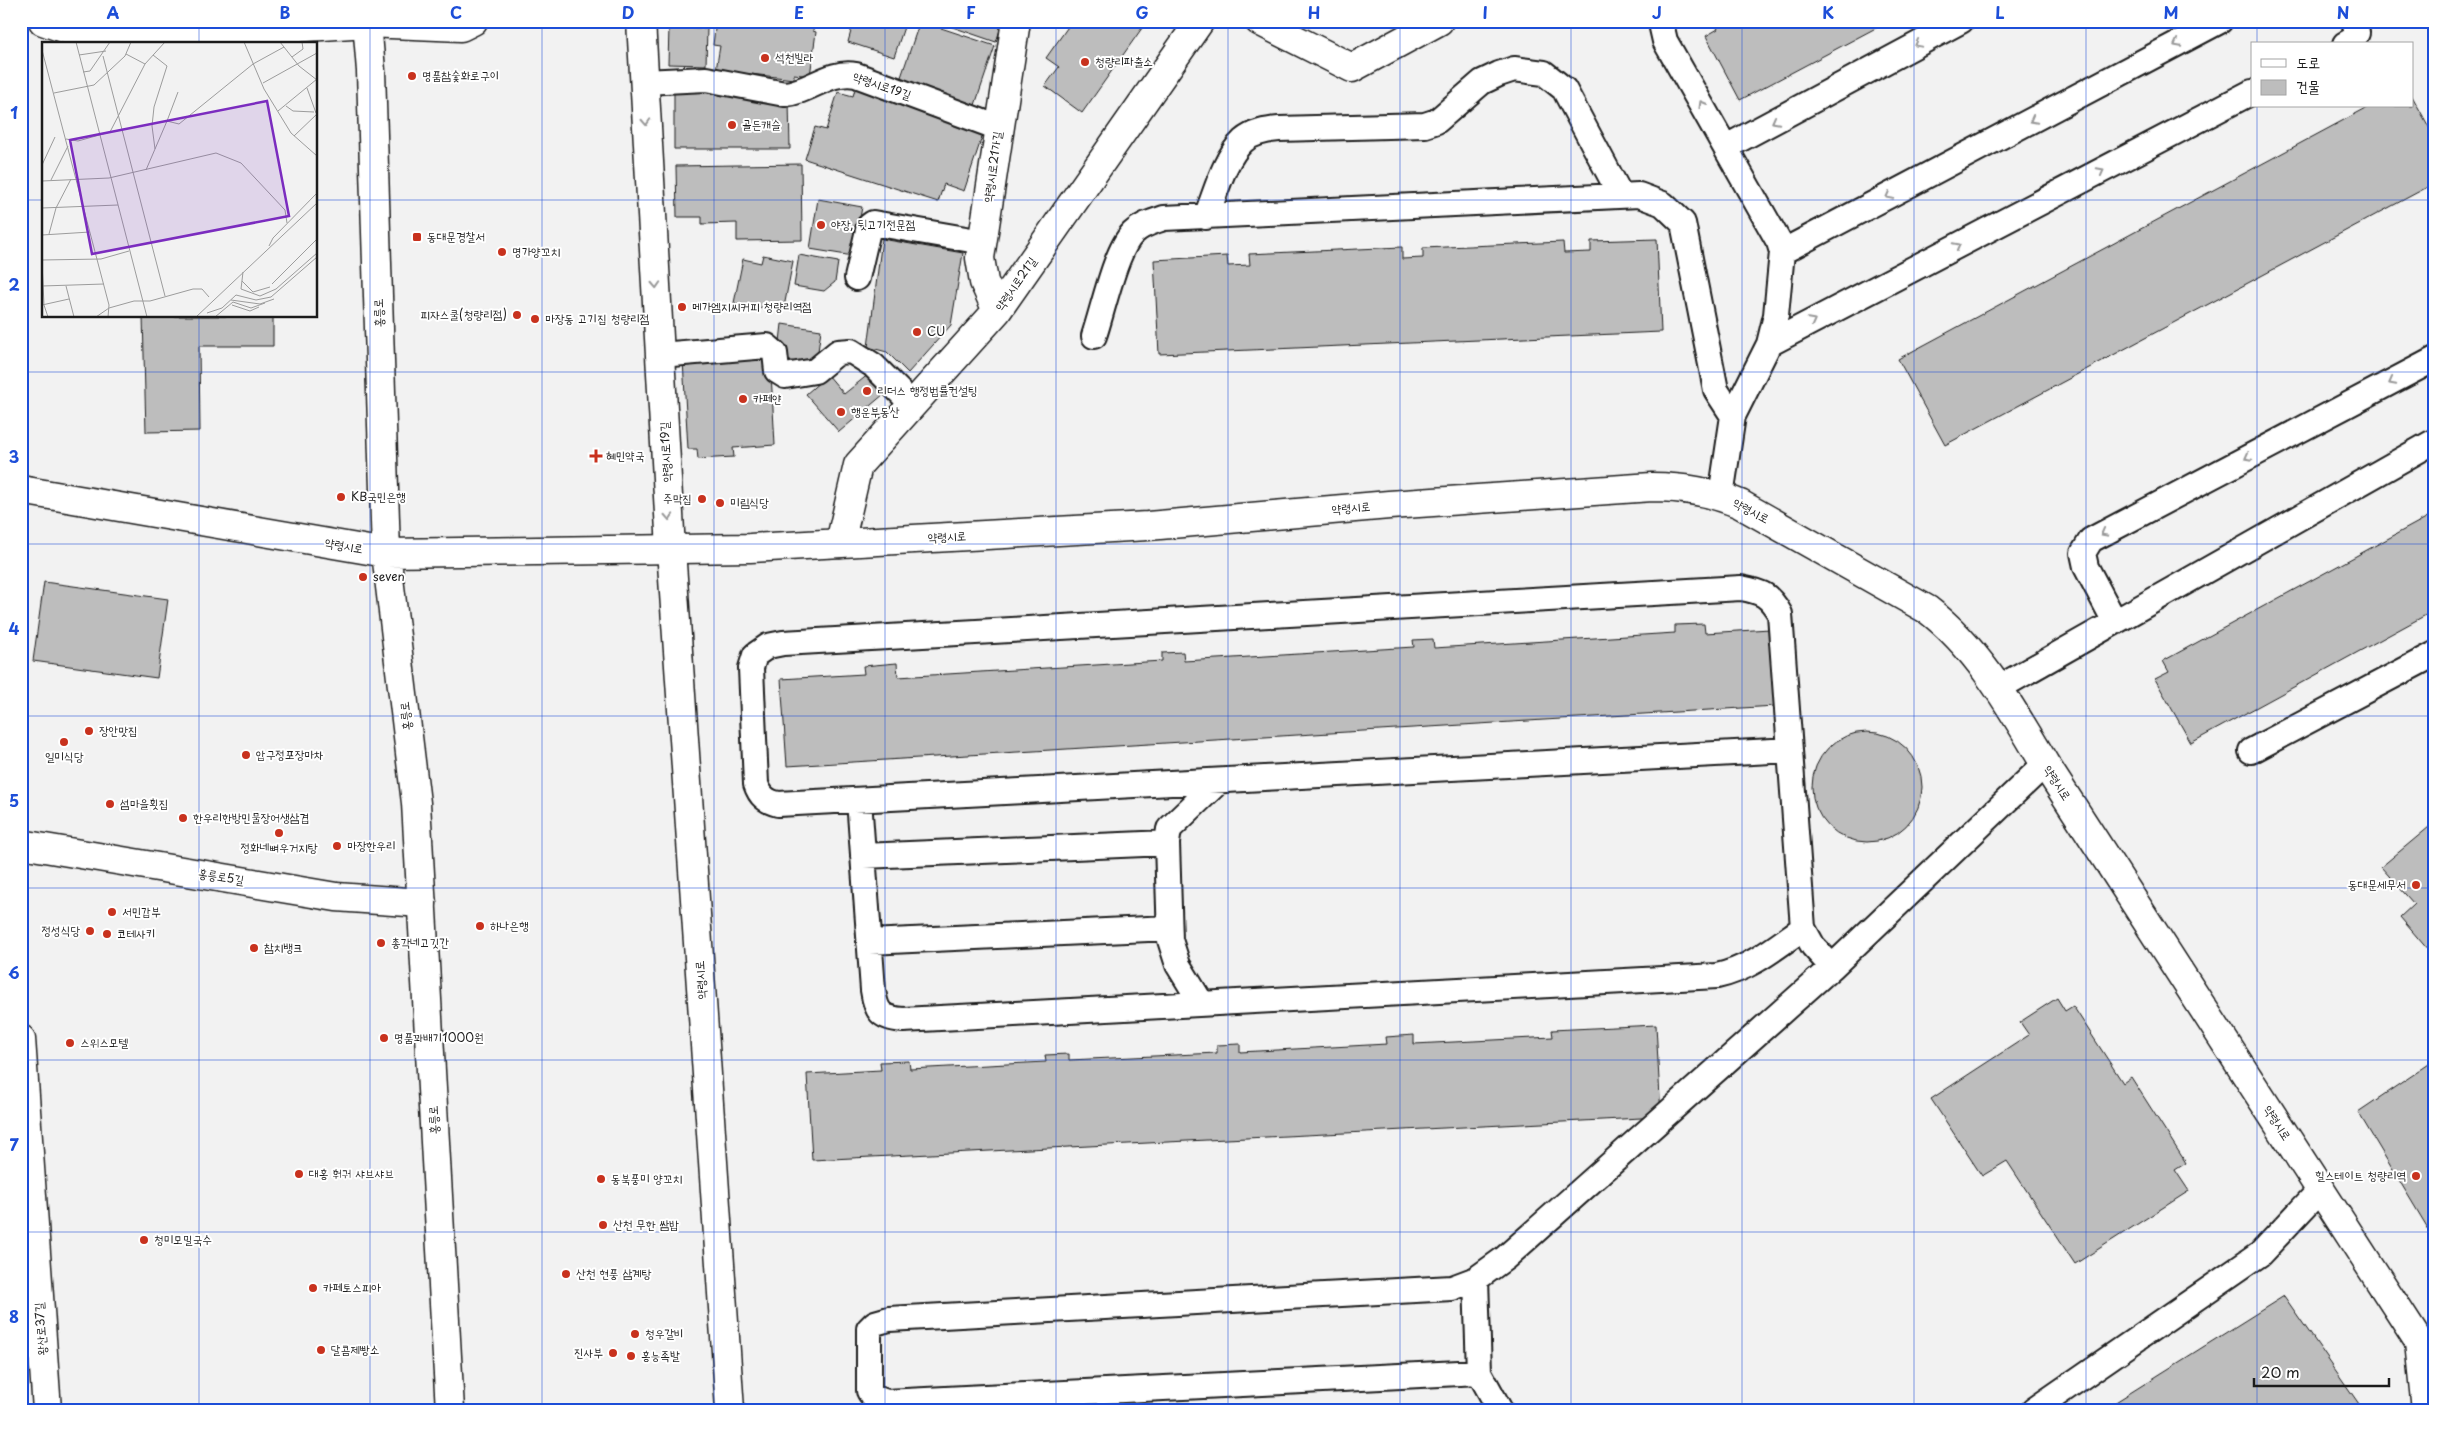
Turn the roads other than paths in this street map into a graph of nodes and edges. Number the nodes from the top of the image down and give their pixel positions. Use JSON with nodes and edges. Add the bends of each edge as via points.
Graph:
{"nodes":[{"id":1,"x":43,"y":21,"type":"edge"},
{"id":2,"x":473,"y":21,"type":"edge"},
{"id":3,"x":641,"y":21,"type":"edge"},
{"id":4,"x":1016,"y":21,"type":"edge"},
{"id":5,"x":1200,"y":21,"type":"edge"},
{"id":6,"x":1259,"y":21,"type":"edge"},
{"id":7,"x":1439,"y":21,"type":"edge"},
{"id":8,"x":1664,"y":21,"type":"edge"},
{"id":9,"x":1961,"y":21,"type":"edge"},
{"id":10,"x":2220,"y":21,"type":"edge"},
{"id":11,"x":2354,"y":21,"type":"edge"},
{"id":12,"x":367,"y":22,"type":"edge"},
{"id":13,"x":2348,"y":42,"type":"edge"},
{"id":14,"x":644,"y":82,"type":"junction"},
{"id":15,"x":2251,"y":93,"type":"edge"},
{"id":16,"x":999,"y":128,"type":"junction"},
{"id":17,"x":1726,"y":146,"type":"junction"},
{"id":18,"x":1620,"y":196,"type":"junction"},
{"id":19,"x":1206,"y":217,"type":"junction"},
{"id":20,"x":982,"y":242,"type":"junction"},
{"id":21,"x":1782,"y":252,"type":"junction"},
{"id":22,"x":857,"y":278,"type":"dead end"},
{"id":23,"x":997,"y":311,"type":"junction"},
{"id":24,"x":1094,"y":336,"type":"dead end"},
{"id":25,"x":1769,"y":344,"type":"junction"},
{"id":26,"x":660,"y":355,"type":"junction"},
{"id":27,"x":2435,"y":359,"type":"edge"},
{"id":28,"x":912,"y":404,"type":"junction"},
{"id":29,"x":1733,"y":416,"type":"junction"},
{"id":30,"x":2435,"y":441,"type":"edge"},
{"id":31,"x":21,"y":490,"type":"edge"},
{"id":32,"x":1721,"y":496,"type":"junction"},
{"id":33,"x":840,"y":543,"type":"junction"},
{"id":34,"x":672,"y":549,"type":"junction"},
{"id":35,"x":386,"y":553,"type":"junction"},
{"id":36,"x":2115,"y":622,"type":"junction"},
{"id":37,"x":2435,"y":654,"type":"edge"},
{"id":38,"x":2000,"y":687,"type":"junction"},
{"id":39,"x":1790,"y":750,"type":"junction"},
{"id":40,"x":2251,"y":752,"type":"dead end"},
{"id":41,"x":2045,"y":764,"type":"junction"},
{"id":42,"x":1219,"y":780,"type":"junction"},
{"id":43,"x":859,"y":800,"type":"junction"},
{"id":44,"x":1167,"y":843,"type":"junction"},
{"id":45,"x":21,"y":844,"type":"edge"},
{"id":46,"x":863,"y":856,"type":"junction"},
{"id":47,"x":422,"y":903,"type":"junction"},
{"id":48,"x":1169,"y":928,"type":"junction"},
{"id":49,"x":1803,"y":928,"type":"junction"},
{"id":50,"x":869,"y":942,"type":"junction"},
{"id":51,"x":1832,"y":967,"type":"junction"},
{"id":52,"x":1202,"y":1004,"type":"junction"},
{"id":53,"x":21,"y":1039,"type":"edge"},
{"id":54,"x":25,"y":1157,"type":"edge"},
{"id":55,"x":2320,"y":1190,"type":"junction"},
{"id":56,"x":1476,"y":1280,"type":"junction"},
{"id":57,"x":2427,"y":1347,"type":"edge"},
{"id":58,"x":1478,"y":1372,"type":"junction"},
{"id":59,"x":2044,"y":1406,"type":"edge"},
{"id":60,"x":48,"y":1410,"type":"edge"},
{"id":61,"x":450,"y":1410,"type":"edge"},
{"id":62,"x":730,"y":1410,"type":"edge"},
{"id":63,"x":1500,"y":1410,"type":"edge"},
{"id":64,"x":2426,"y":1410,"type":"edge"}],
"edges":[{"from":1,"to":12,"type":"main road","via":[[99,41]]},
{"from":2,"to":12,"type":"main road","via":[[461,27]]},
{"from":3,"to":14,"type":"main road","name":"약령시로19길"},
{"from":4,"to":16,"type":"main road","name":"약령시로21가길"},
{"from":5,"to":23,"type":"main road","name":"약령시로21길"},
{"from":6,"to":7,"type":"main road","via":[[1352,68]]},
{"from":17,"to":8,"type":"lane","one_way":true,"via":[[1665,41]]},
{"from":9,"to":17,"type":"lane","one_way":true},
{"from":10,"to":21,"type":"lane","one_way":true},
{"from":11,"to":13,"type":"lane","via":[[2357,33]]},
{"from":12,"to":35,"type":"main road","name":"홍릉로"},
{"from":14,"to":16,"type":"lane","name":"약령시로19길","via":[[706,79],[791,93],[844,73]]},
{"from":14,"to":26,"type":"main road","name":"약령시로19길","one_way":true},
{"from":25,"to":15,"type":"lane","one_way":true},
{"from":16,"to":20,"type":"main road","name":"약령시로21가길"},
{"from":17,"to":21,"type":"lane"},
{"from":18,"to":19,"type":"lane"},
{"from":18,"to":19,"type":"lane","via":[[1564,89],[1544,73],[1514,69],[1482,82],[1437,121],[1425,125],[1261,131],[1244,140],[1234,152]]},
{"from":18,"to":29,"type":"lane","via":[[1650,197],[1663,204],[1683,223],[1716,390]]},
{"from":19,"to":24,"type":"lane","via":[[1164,218],[1144,224],[1132,234],[1119,258]]},
{"from":20,"to":22,"type":"lane","via":[[873,223],[869,226]]},
{"from":20,"to":23,"type":"main road","name":"약령시로21가길","via":[[981,271]]},
{"from":21,"to":25,"type":"lane","via":[[1776,315]]},
{"from":23,"to":28,"type":"main road","name":"약령시로21길"},
{"from":25,"to":29,"type":"lane"},
{"from":26,"to":28,"type":"lane","via":[[767,346],[775,354],[777,371],[785,376],[815,371],[838,352],[851,352],[873,365]]},
{"from":26,"to":34,"type":"main road","name":"약령시로19길","one_way":true},
{"from":27,"to":36,"type":"lane","one_way":true,"via":[[2091,540],[2083,553],[2086,567]]},
{"from":28,"to":33,"type":"main road","name":"약령시로21길","via":[[858,465]]},
{"from":29,"to":32,"type":"lane"},
{"from":30,"to":36,"type":"lane"},
{"from":31,"to":35,"type":"main road","name":"약령시로"},
{"from":32,"to":33,"type":"main road","name":"약령시로","via":[[1672,487],[1652,488],[1389,505],[1148,526]]},
{"from":32,"to":38,"type":"main road","name":"약령시로","via":[[1928,610],[1952,629]]},
{"from":33,"to":34,"type":"main road","name":"약령시로"},
{"from":34,"to":35,"type":"main road","name":"약령시로"},
{"from":34,"to":62,"type":"main road","name":"약령시로"},
{"from":35,"to":47,"type":"main road","name":"홍릉로","via":[[416,803]]},
{"from":36,"to":38,"type":"lane"},
{"from":37,"to":40,"type":"lane"},
{"from":38,"to":41,"type":"main road","name":"약령시로"},
{"from":39,"to":42,"type":"lane"},
{"from":39,"to":43,"type":"lane","via":[[1780,614],[1772,599],[1758,591],[1741,588],[768,646],[755,655],[751,668],[756,784],[760,794],[768,802],[778,804]]},
{"from":39,"to":49,"type":"lane"},
{"from":41,"to":51,"type":"lane"},
{"from":41,"to":55,"type":"main road","name":"약령시로"},
{"from":42,"to":43,"type":"lane"},
{"from":42,"to":44,"type":"lane","via":[[1169,829]]},
{"from":43,"to":46,"type":"lane"},
{"from":44,"to":46,"type":"lane"},
{"from":44,"to":48,"type":"lane"},
{"from":45,"to":47,"type":"main road","name":"홍릉로5길","via":[[336,897]]},
{"from":46,"to":50,"type":"lane"},
{"from":47,"to":61,"type":"main road","name":"홍릉로"},
{"from":48,"to":50,"type":"lane"},
{"from":48,"to":52,"type":"lane","via":[[1173,954]]},
{"from":49,"to":51,"type":"lane","via":[[1813,946]]},
{"from":49,"to":52,"type":"lane","via":[[1749,965],[1717,976]]},
{"from":50,"to":52,"type":"lane","via":[[876,1008],[888,1019]]},
{"from":51,"to":56,"type":"lane","via":[[1505,1258]]},
{"from":53,"to":54,"type":"main road","name":"왕산로37길"},
{"from":54,"to":60,"type":"main road","name":"왕산로37길"},
{"from":55,"to":57,"type":"main road","name":"약령시로"},
{"from":55,"to":59,"type":"lane","via":[[2260,1254]]},
{"from":56,"to":58,"type":"lane"},
{"from":56,"to":58,"type":"lane","via":[[1452,1288],[889,1319],[875,1323],[869,1329],[868,1363],[869,1391],[873,1397],[886,1402]]},
{"from":57,"to":64,"type":"main road"},
{"from":58,"to":63,"type":"lane"}]}
